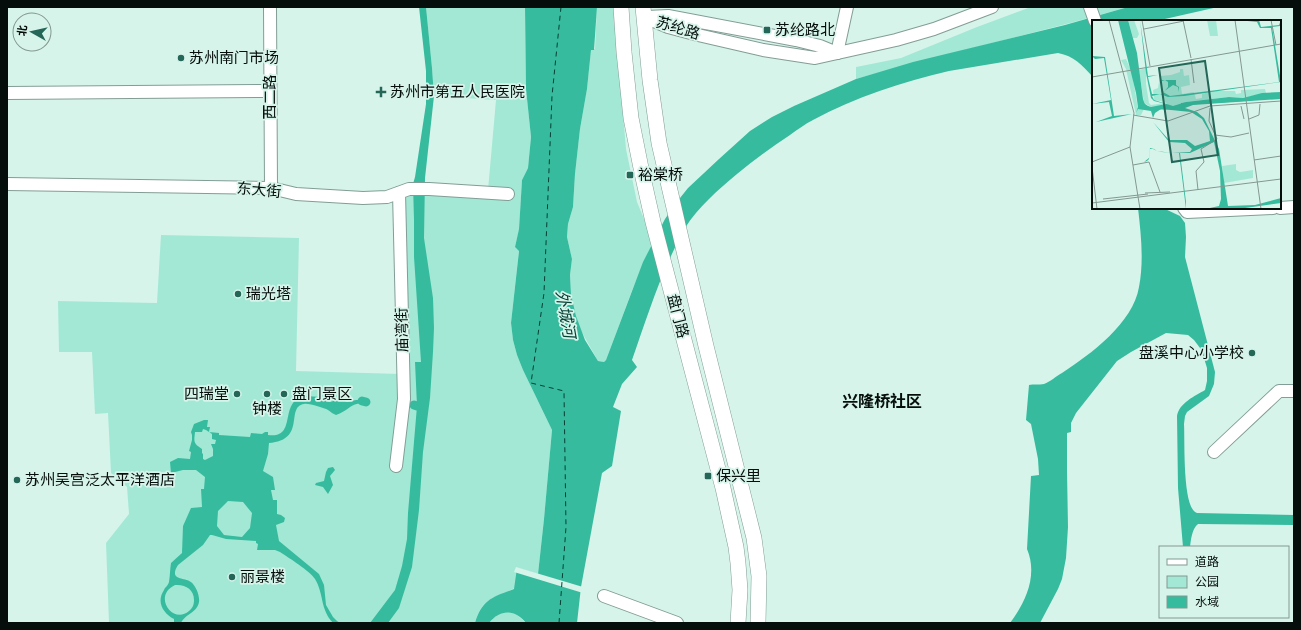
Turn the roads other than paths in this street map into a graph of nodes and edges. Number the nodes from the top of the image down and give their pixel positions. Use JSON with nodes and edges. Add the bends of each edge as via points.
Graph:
{"nodes":[{"id":1,"x":270,"y":7,"type":"edge"},
{"id":2,"x":847,"y":7,"type":"edge"},
{"id":3,"x":992,"y":7,"type":"edge"},
{"id":4,"x":1090,"y":7,"type":"edge"},
{"id":5,"x":643,"y":12,"type":"edge"},
{"id":6,"x":621,"y":13,"type":"edge"},
{"id":7,"x":1095,"y":20,"type":"edge"},
{"id":8,"x":837,"y":53,"type":"junction"},
{"id":9,"x":270,"y":91,"type":"junction"},
{"id":10,"x":7,"y":93,"type":"edge"},
{"id":11,"x":7,"y":184,"type":"edge"},
{"id":12,"x":271,"y":188,"type":"junction"},
{"id":13,"x":404,"y":191,"type":"junction"},
{"id":14,"x":508,"y":194,"type":"dead end"},
{"id":15,"x":1294,"y":207,"type":"edge"},
{"id":16,"x":1281,"y":208,"type":"edge"},
{"id":17,"x":1185,"y":209,"type":"edge"},
{"id":18,"x":1252,"y":209,"type":"edge"},
{"id":19,"x":1294,"y":391,"type":"edge"},
{"id":20,"x":1214,"y":452,"type":"dead end"},
{"id":21,"x":396,"y":466,"type":"dead end"},
{"id":22,"x":604,"y":596,"type":"dead end"},
{"id":23,"x":677,"y":623,"type":"edge"},
{"id":24,"x":738,"y":623,"type":"edge"},
{"id":25,"x":758,"y":623,"type":"edge"}],
"edges":[{"from":1,"to":9,"type":"street","name":"西二路"},
{"from":2,"to":8,"type":"street"},
{"from":3,"to":8,"type":"street","via":[[896,40]]},
{"from":4,"to":7,"type":"street"},
{"from":5,"to":6,"type":"main road"},
{"from":5,"to":8,"type":"street","name":"苏纶路","via":[[796,40]]},
{"from":5,"to":25,"type":"main road","name":"盘门路","via":[[659,143],[754,538],[759,576]]},
{"from":6,"to":24,"type":"main road","name":"盘门路","via":[[632,118],[642,173],[733,530],[739,576]]},
{"from":9,"to":10,"type":"street"},
{"from":9,"to":12,"type":"street","name":"西二路"},
{"from":11,"to":12,"type":"street","name":"东大街"},
{"from":12,"to":13,"type":"street","name":"东大街","via":[[296,194],[363,198],[382,197]]},
{"from":13,"to":14,"type":"street","name":"东大街","via":[[429,189]]},
{"from":13,"to":21,"type":"street","name":"庙湾街","via":[[404,399]]},
{"from":15,"to":16,"type":"street"},
{"from":17,"to":18,"type":"street","via":[[1188,212]]},
{"from":19,"to":20,"type":"street","via":[[1279,391]]},
{"from":22,"to":23,"type":"street"}]}
